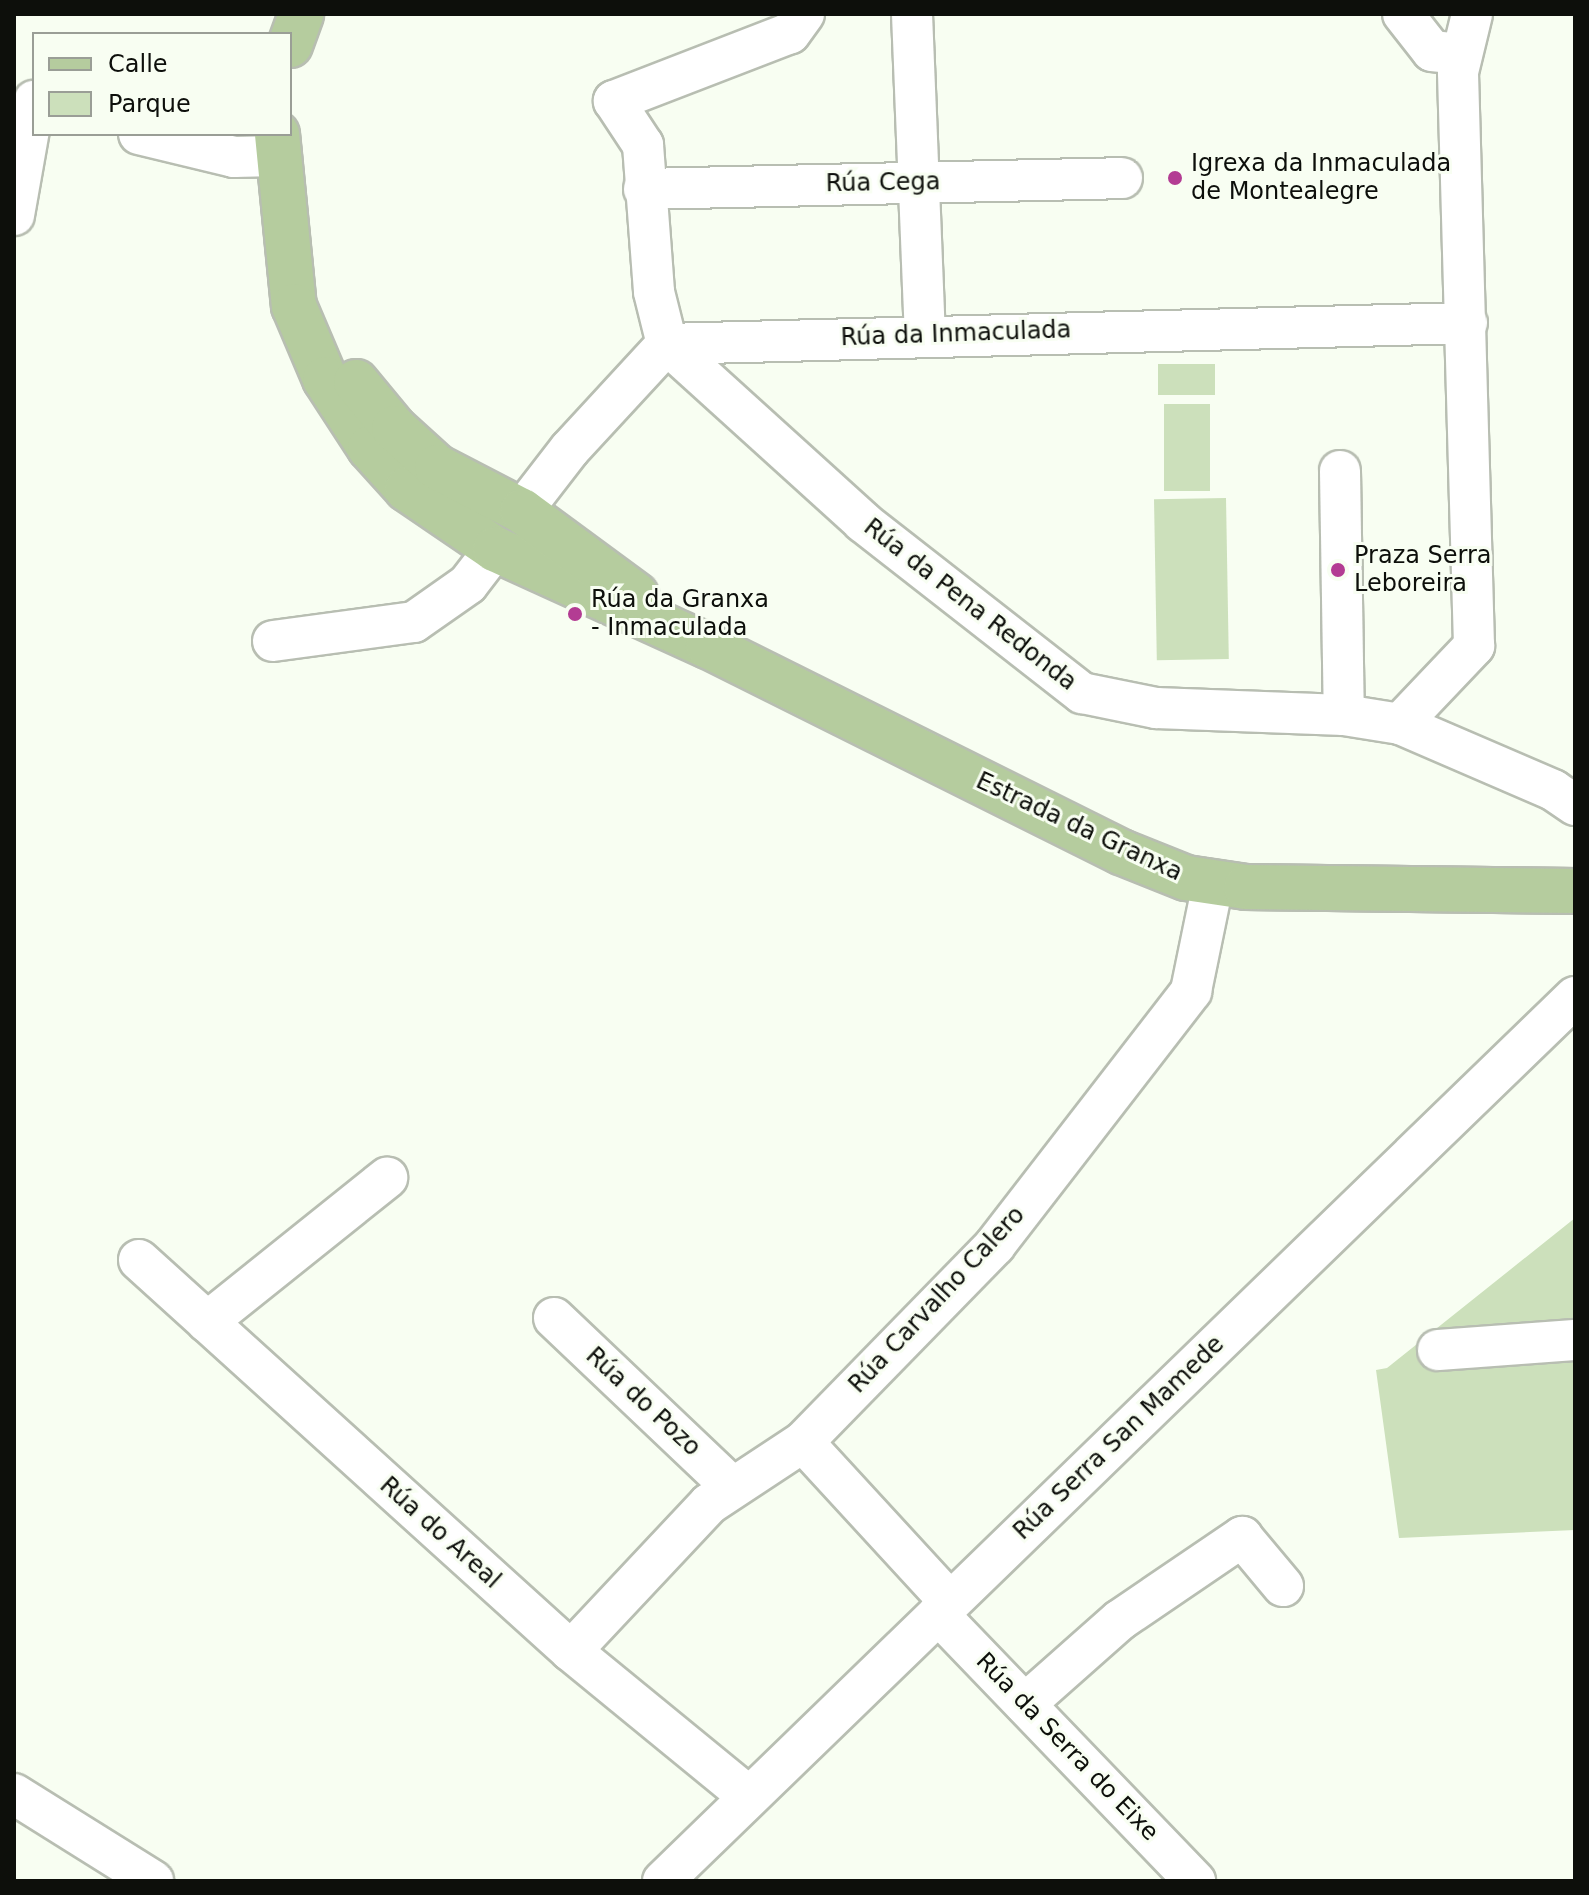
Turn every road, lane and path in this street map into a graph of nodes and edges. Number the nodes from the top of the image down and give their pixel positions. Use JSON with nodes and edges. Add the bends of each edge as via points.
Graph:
{"nodes":[{"id":1,"x":301,"y":14,"type":"edge"},
{"id":2,"x":804,"y":14,"type":"edge"},
{"id":3,"x":912,"y":14,"type":"edge"},
{"id":4,"x":1403,"y":14,"type":"edge"},
{"id":5,"x":1472,"y":14,"type":"edge"},
{"id":6,"x":292,"y":39,"type":"edge"},
{"id":7,"x":1460,"y":63,"type":"junction"},
{"id":8,"x":32,"y":112,"type":"edge"},
{"id":9,"x":147,"y":136,"type":"edge"},
{"id":10,"x":276,"y":145,"type":"edge"},
{"id":11,"x":1122,"y":178,"type":"dead end"},
{"id":12,"x":918,"y":183,"type":"junction"},
{"id":13,"x":644,"y":189,"type":"junction"},
{"id":14,"x":14,"y":215,"type":"edge"},
{"id":15,"x":290,"y":270,"type":"junction"},
{"id":16,"x":1467,"y":323,"type":"junction"},
{"id":17,"x":925,"y":334,"type":"junction"},
{"id":18,"x":667,"y":344,"type":"junction"},
{"id":19,"x":1340,"y":471,"type":"dead end"},
{"id":20,"x":521,"y":512,"type":"junction"},
{"id":21,"x":495,"y":548,"type":"junction"},
{"id":22,"x":273,"y":641,"type":"dead end"},
{"id":23,"x":708,"y":646,"type":"junction"},
{"id":24,"x":1344,"y":715,"type":"junction"},
{"id":25,"x":1400,"y":724,"type":"junction"},
{"id":26,"x":1575,"y":805,"type":"edge"},
{"id":27,"x":1213,"y":884,"type":"junction"},
{"id":28,"x":1575,"y":891,"type":"edge"},
{"id":29,"x":1575,"y":997,"type":"edge"},
{"id":30,"x":387,"y":1178,"type":"dead end"},
{"id":31,"x":139,"y":1260,"type":"dead end"},
{"id":32,"x":554,"y":1318,"type":"dead end"},
{"id":33,"x":207,"y":1322,"type":"junction"},
{"id":34,"x":1575,"y":1340,"type":"edge"},
{"id":35,"x":1438,"y":1350,"type":"dead end"},
{"id":36,"x":803,"y":1442,"type":"junction"},
{"id":37,"x":732,"y":1487,"type":"junction"},
{"id":38,"x":1283,"y":1586,"type":"dead end"},
{"id":39,"x":944,"y":1608,"type":"junction"},
{"id":40,"x":571,"y":1651,"type":"junction"},
{"id":41,"x":1025,"y":1704,"type":"junction"},
{"id":42,"x":14,"y":1794,"type":"edge"},
{"id":43,"x":748,"y":1796,"type":"junction"},
{"id":44,"x":153,"y":1881,"type":"edge"},
{"id":45,"x":663,"y":1881,"type":"edge"},
{"id":46,"x":1195,"y":1881,"type":"edge"}],
"edges":[{"from":1,"to":6,"type":"main road"},
{"from":2,"to":13,"type":"street","via":[[790,33],[614,101],[643,145]]},
{"from":3,"to":12,"type":"street"},
{"from":4,"to":7,"type":"street","via":[[1432,51]]},
{"from":5,"to":7,"type":"street"},
{"from":7,"to":16,"type":"street"},
{"from":8,"to":14,"type":"street"},
{"from":9,"to":10,"type":"street","via":[[234,157]]},
{"from":10,"to":15,"type":"main road","name":"Estrada da Granxa"},
{"from":11,"to":12,"type":"street","name":"Rúa Cega"},
{"from":12,"to":13,"type":"street","name":"Rúa Cega"},
{"from":12,"to":17,"type":"street"},
{"from":13,"to":18,"type":"street","via":[[654,292]]},
{"from":15,"to":20,"type":"main road","name":"Estrada da Granxa","via":[[336,352],[394,428],[437,467]]},
{"from":15,"to":21,"type":"main road","name":"Estrada da Granxa","via":[[294,306],[307,343],[370,448],[427,506]]},
{"from":16,"to":17,"type":"street","name":"Rúa da Inmaculada"},
{"from":16,"to":25,"type":"street","via":[[1474,646]]},
{"from":17,"to":18,"type":"street","name":"Rúa da Inmaculada"},
{"from":18,"to":20,"type":"street","via":[[570,449]]},
{"from":18,"to":24,"type":"street","name":"Rúa da Pena Redonda","via":[[863,522],[1082,693],[1156,708]]},
{"from":19,"to":24,"type":"street"},
{"from":20,"to":21,"type":"main road","via":[[500,507],[488,516],[484,529]]},
{"from":20,"to":23,"type":"main road","name":"Estrada da Granxa"},
{"from":21,"to":22,"type":"street","via":[[468,584],[414,622]]},
{"from":21,"to":23,"type":"main road","name":"Estrada da Granxa"},
{"from":23,"to":27,"type":"main road","name":"Estrada da Granxa","via":[[1121,852]]},
{"from":24,"to":25,"type":"street","name":"Rúa da Pena Redonda"},
{"from":25,"to":26,"type":"street","name":"Rúa da Pena Redonda","via":[[1553,790]]},
{"from":27,"to":28,"type":"main road","name":"Estrada da Granxa"},
{"from":27,"to":36,"type":"street","name":"Rúa Carvalho Calero","via":[[1191,991],[995,1245]]},
{"from":29,"to":39,"type":"street","name":"Rúa Serra San Mamede"},
{"from":30,"to":33,"type":"street"},
{"from":31,"to":33,"type":"street","name":"Rúa do Areal"},
{"from":32,"to":37,"type":"street","name":"Rúa do Pozo"},
{"from":33,"to":40,"type":"street","name":"Rúa do Areal"},
{"from":34,"to":35,"type":"street"},
{"from":36,"to":37,"type":"street","name":"Rúa Carvalho Calero"},
{"from":36,"to":39,"type":"street","name":"Rúa da Serra do Eixe"},
{"from":37,"to":40,"type":"street","name":"Rúa Carvalho Calero","via":[[709,1504]]},
{"from":38,"to":41,"type":"street","via":[[1242,1537],[1120,1620]]},
{"from":39,"to":41,"type":"street","name":"Rúa da Serra do Eixe"},
{"from":39,"to":43,"type":"street","name":"Rúa Serra San Mamede"},
{"from":40,"to":43,"type":"street","name":"Rúa do Areal"},
{"from":41,"to":46,"type":"street","name":"Rúa da Serra do Eixe"},
{"from":42,"to":44,"type":"street"},
{"from":43,"to":45,"type":"street","name":"Rúa Serra San Mamede"}]}
